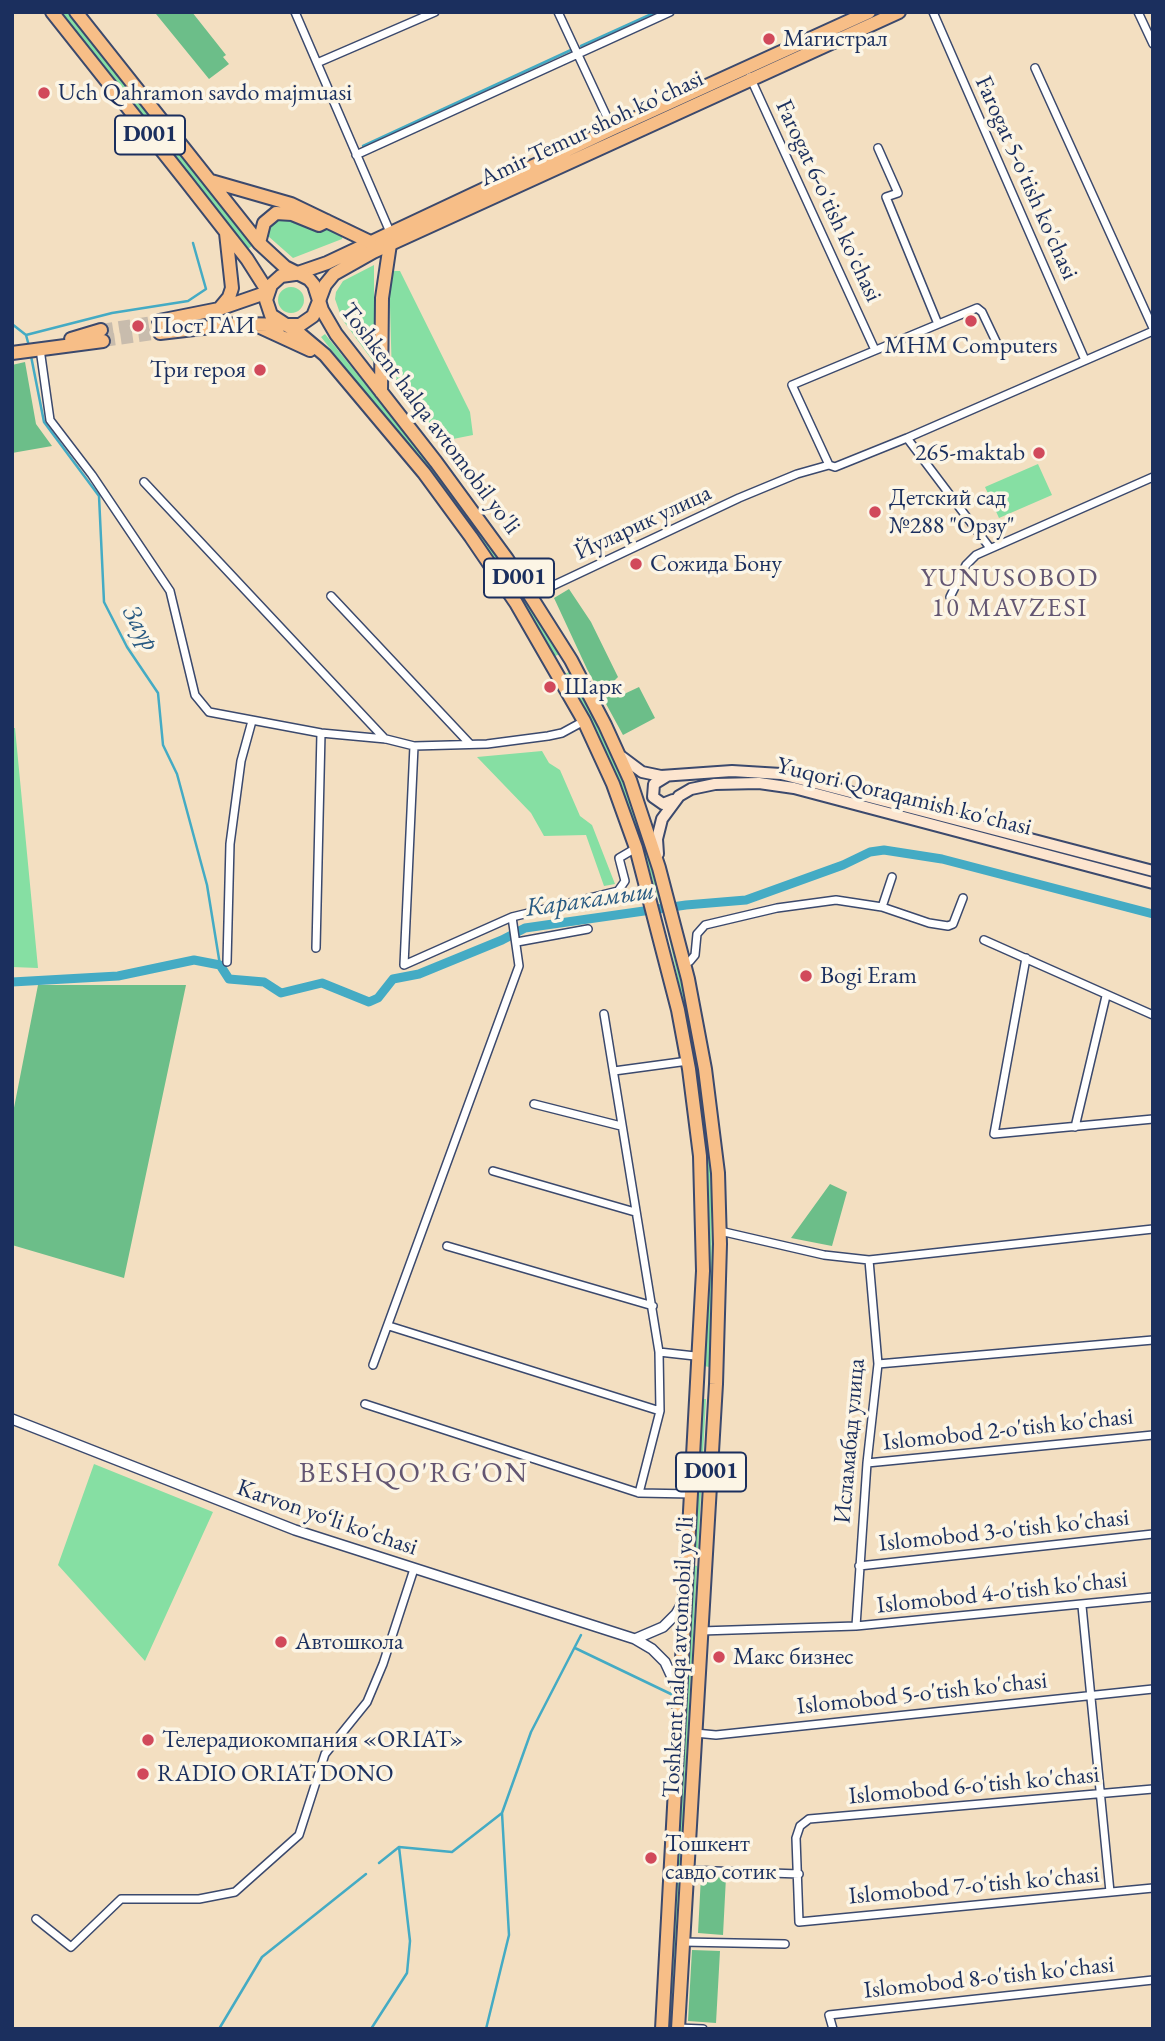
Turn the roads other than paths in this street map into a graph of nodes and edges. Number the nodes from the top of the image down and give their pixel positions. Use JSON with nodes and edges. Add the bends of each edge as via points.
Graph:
{"nodes":[{"id":1,"x":52,"y":12,"type":"edge"},
{"id":2,"x":75,"y":12,"type":"edge"},
{"id":3,"x":295,"y":12,"type":"edge"},
{"id":4,"x":435,"y":12,"type":"edge"},
{"id":5,"x":558,"y":12,"type":"edge"},
{"id":6,"x":670,"y":12,"type":"edge"},
{"id":7,"x":869,"y":12,"type":"edge"},
{"id":8,"x":899,"y":12,"type":"edge"},
{"id":9,"x":933,"y":12,"type":"edge"},
{"id":10,"x":1138,"y":12,"type":"edge"},
{"id":11,"x":1153,"y":44,"type":"edge"},
{"id":12,"x":577,"y":54,"type":"junction"},
{"id":13,"x":317,"y":63,"type":"junction"},
{"id":14,"x":1035,"y":68,"type":"dead end"},
{"id":15,"x":749,"y":74,"type":"junction"},
{"id":16,"x":615,"y":135,"type":"junction"},
{"id":17,"x":878,"y":148,"type":"dead end"},
{"id":18,"x":356,"y":156,"type":"junction"},
{"id":19,"x":211,"y":180,"type":"junction"},
{"id":20,"x":327,"y":220,"type":"junction"},
{"id":21,"x":226,"y":233,"type":"junction"},
{"id":22,"x":390,"y":238,"type":"junction"},
{"id":23,"x":370,"y":242,"type":"junction"},
{"id":24,"x":260,"y":243,"type":"junction"},
{"id":25,"x":247,"y":259,"type":"junction"},
{"id":26,"x":295,"y":274,"type":"junction"},
{"id":27,"x":268,"y":292,"type":"junction"},
{"id":28,"x":319,"y":301,"type":"junction"},
{"id":29,"x":240,"y":303,"type":"junction"},
{"id":30,"x":219,"y":309,"type":"junction"},
{"id":31,"x":249,"y":324,"type":"junction"},
{"id":32,"x":938,"y":324,"type":"junction"},
{"id":33,"x":285,"y":325,"type":"junction"},
{"id":34,"x":1153,"y":330,"type":"edge"},
{"id":35,"x":102,"y":336,"type":"tunnel mouth"},
{"id":36,"x":40,"y":349,"type":"junction"},
{"id":37,"x":875,"y":350,"type":"junction"},
{"id":38,"x":1001,"y":352,"type":"dead end"},
{"id":39,"x":12,"y":353,"type":"edge"},
{"id":40,"x":1085,"y":359,"type":"junction"},
{"id":41,"x":336,"y":367,"type":"junction"},
{"id":42,"x":381,"y":392,"type":"junction"},
{"id":43,"x":907,"y":438,"type":"junction"},
{"id":44,"x":829,"y":465,"type":"junction"},
{"id":45,"x":1153,"y":477,"type":"edge"},
{"id":46,"x":144,"y":482,"type":"dead end"},
{"id":47,"x":990,"y":548,"type":"junction"},
{"id":48,"x":331,"y":596,"type":"dead end"},
{"id":49,"x":531,"y":596,"type":"junction"},
{"id":50,"x":950,"y":597,"type":"dead end"},
{"id":51,"x":571,"y":660,"type":"junction"},
{"id":52,"x":556,"y":669,"type":"junction"},
{"id":53,"x":252,"y":721,"type":"junction"},
{"id":54,"x":584,"y":721,"type":"junction"},
{"id":55,"x":321,"y":733,"type":"junction"},
{"id":56,"x":386,"y":739,"type":"junction"},
{"id":57,"x":470,"y":744,"type":"junction"},
{"id":58,"x":414,"y":746,"type":"junction"},
{"id":59,"x":617,"y":752,"type":"junction"},
{"id":60,"x":667,"y":776,"type":"junction"},
{"id":61,"x":675,"y":800,"type":"junction"},
{"id":62,"x":636,"y":848,"type":"junction"},
{"id":63,"x":660,"y":868,"type":"junction"},
{"id":64,"x":1153,"y":871,"type":"edge"},
{"id":65,"x":892,"y":877,"type":"dead end"},
{"id":66,"x":1153,"y":883,"type":"edge"},
{"id":67,"x":964,"y":898,"type":"dead end"},
{"id":68,"x":882,"y":907,"type":"junction"},
{"id":69,"x":512,"y":917,"type":"junction"},
{"id":70,"x":588,"y":929,"type":"dead end"},
{"id":71,"x":984,"y":940,"type":"dead end"},
{"id":72,"x":517,"y":943,"type":"junction"},
{"id":73,"x":316,"y":948,"type":"dead end"},
{"id":74,"x":1026,"y":958,"type":"junction"},
{"id":75,"x":227,"y":962,"type":"dead end"},
{"id":76,"x":684,"y":964,"type":"junction"},
{"id":77,"x":1106,"y":996,"type":"junction"},
{"id":78,"x":604,"y":1014,"type":"dead end"},
{"id":79,"x":1153,"y":1015,"type":"edge"},
{"id":80,"x":688,"y":1061,"type":"junction"},
{"id":81,"x":614,"y":1071,"type":"junction"},
{"id":82,"x":534,"y":1104,"type":"dead end"},
{"id":83,"x":1153,"y":1119,"type":"edge"},
{"id":84,"x":621,"y":1126,"type":"junction"},
{"id":85,"x":1075,"y":1127,"type":"junction"},
{"id":86,"x":493,"y":1171,"type":"dead end"},
{"id":87,"x":635,"y":1212,"type":"junction"},
{"id":88,"x":1153,"y":1229,"type":"edge"},
{"id":89,"x":720,"y":1231,"type":"junction"},
{"id":90,"x":447,"y":1246,"type":"dead end"},
{"id":91,"x":869,"y":1259,"type":"junction"},
{"id":92,"x":653,"y":1306,"type":"junction"},
{"id":93,"x":389,"y":1326,"type":"junction"},
{"id":94,"x":1153,"y":1340,"type":"edge"},
{"id":95,"x":659,"y":1352,"type":"junction"},
{"id":96,"x":695,"y":1356,"type":"dead end"},
{"id":97,"x":878,"y":1364,"type":"junction"},
{"id":98,"x":373,"y":1365,"type":"dead end"},
{"id":99,"x":699,"y":1384,"type":"junction"},
{"id":100,"x":716,"y":1384,"type":"junction"},
{"id":101,"x":365,"y":1404,"type":"dead end"},
{"id":102,"x":660,"y":1411,"type":"junction"},
{"id":103,"x":12,"y":1419,"type":"edge"},
{"id":104,"x":1153,"y":1435,"type":"edge"},
{"id":105,"x":867,"y":1463,"type":"junction"},
{"id":106,"x":639,"y":1493,"type":"junction"},
{"id":107,"x":692,"y":1494,"type":"junction"},
{"id":108,"x":1153,"y":1534,"type":"edge"},
{"id":109,"x":689,"y":1558,"type":"junction"},
{"id":110,"x":705,"y":1559,"type":"junction"},
{"id":111,"x":859,"y":1566,"type":"junction"},
{"id":112,"x":414,"y":1569,"type":"junction"},
{"id":113,"x":687,"y":1594,"type":"junction"},
{"id":114,"x":1153,"y":1597,"type":"edge"},
{"id":115,"x":1082,"y":1606,"type":"junction"},
{"id":116,"x":856,"y":1626,"type":"junction"},
{"id":117,"x":701,"y":1631,"type":"junction"},
{"id":118,"x":635,"y":1639,"type":"junction"},
{"id":119,"x":1153,"y":1689,"type":"edge"},
{"id":120,"x":1091,"y":1696,"type":"junction"},
{"id":121,"x":681,"y":1698,"type":"junction"},
{"id":122,"x":695,"y":1733,"type":"junction"},
{"id":123,"x":1153,"y":1789,"type":"edge"},
{"id":124,"x":1100,"y":1795,"type":"junction"},
{"id":125,"x":687,"y":1870,"type":"junction"},
{"id":126,"x":799,"y":1874,"type":"junction"},
{"id":127,"x":1153,"y":1888,"type":"edge"},
{"id":128,"x":1110,"y":1892,"type":"junction"},
{"id":129,"x":36,"y":1919,"type":"dead end"},
{"id":130,"x":683,"y":1942,"type":"junction"},
{"id":131,"x":785,"y":1944,"type":"dead end"},
{"id":132,"x":1153,"y":1980,"type":"edge"},
{"id":133,"x":678,"y":2028,"type":"edge"},
{"id":134,"x":662,"y":2029,"type":"edge"},
{"id":135,"x":703,"y":2029,"type":"edge"},
{"id":136,"x":833,"y":2029,"type":"edge"}],
"edges":[{"from":1,"to":21,"type":"main road","name":"Toshkent halqa avtomobil yo'li","number":"D001"},
{"from":2,"to":19,"type":"main road","name":"Toshkent halqa avtomobil yo'li","number":"D001"},
{"from":3,"to":13,"type":"street"},
{"from":4,"to":13,"type":"street"},
{"from":5,"to":12,"type":"street"},
{"from":6,"to":12,"type":"street"},
{"from":7,"to":15,"type":"main road","name":"Amir Temur shoh ko'chasi"},
{"from":8,"to":15,"type":"main road","name":"Amir Temur shoh ko'chasi"},
{"from":9,"to":40,"type":"street","name":"Farogat 5-o'tish ko'chasi"},
{"from":10,"to":11,"type":"street"},
{"from":12,"to":16,"type":"street"},
{"from":12,"to":18,"type":"street"},
{"from":13,"to":18,"type":"street"},
{"from":14,"to":34,"type":"street"},
{"from":15,"to":16,"type":"main road","name":"Amir Temur shoh ko'chasi"},
{"from":15,"to":37,"type":"street","name":"Farogat 6-o'tish ko'chasi"},
{"from":16,"to":22,"type":"main road","name":"Amir Temur shoh ko'chasi"},
{"from":17,"to":32,"type":"street","name":"Farogat 6-o'tish ko'chasi","via":[[898,193],[886,197]]},
{"from":18,"to":22,"type":"street"},
{"from":19,"to":20,"type":"main road"},
{"from":19,"to":24,"type":"main road","name":"Toshkent halqa avtomobil yo'li","number":"D001"},
{"from":20,"to":23,"type":"main road"},
{"from":20,"to":24,"type":"main road","via":[[319,225],[286,212],[276,213],[264,223]]},
{"from":21,"to":25,"type":"main road","name":"Toshkent halqa avtomobil yo'li","number":"D001"},
{"from":21,"to":30,"type":"main road","via":[[232,288]]},
{"from":22,"to":23,"type":"main road","name":"Amir Temur shoh ko'chasi"},
{"from":22,"to":28,"type":"main road","name":"Amir Temur shoh ko'chasi","via":[[334,274]]},
{"from":22,"to":42,"type":"main road","via":[[382,298]]},
{"from":23,"to":26,"type":"main road","name":"Amir Temur shoh ko'chasi"},
{"from":24,"to":26,"type":"main road","name":"Toshkent halqa avtomobil yo'li","number":"D001"},
{"from":25,"to":27,"type":"main road","name":"Toshkent halqa avtomobil yo'li","number":"D001"},
{"from":25,"to":29,"type":"main road","via":[[251,288]]},
{"from":26,"to":27,"type":"main road","via":[[275,280]]},
{"from":26,"to":28,"type":"main road","name":"Toshkent halqa avtomobil yo'li","via":[[309,279]]},
{"from":27,"to":29,"type":"main road"},
{"from":27,"to":33,"type":"main road","name":"Toshkent halqa avtomobil yo'li","via":[[271,315]]},
{"from":28,"to":33,"type":"main road","name":"Toshkent halqa avtomobil yo'li","via":[[307,322]]},
{"from":28,"to":42,"type":"main road","name":"Toshkent halqa avtomobil yo'li","number":"D001","via":[[336,334]]},
{"from":29,"to":30,"type":"main road"},
{"from":30,"to":31,"type":"main road","via":[[160,327]]},
{"from":31,"to":33,"type":"main road"},
{"from":31,"to":41,"type":"main road","via":[[294,341]]},
{"from":32,"to":37,"type":"street"},
{"from":32,"to":38,"type":"street","via":[[980,309]]},
{"from":33,"to":41,"type":"main road","name":"Toshkent halqa avtomobil yo'li","number":"D001"},
{"from":34,"to":40,"type":"street"},
{"from":35,"to":36,"type":"main road"},
{"from":36,"to":39,"type":"main road"},
{"from":36,"to":53,"type":"street","via":[[50,420],[170,591],[195,695],[209,712]]},
{"from":37,"to":44,"type":"street","via":[[792,385]]},
{"from":40,"to":43,"type":"street"},
{"from":41,"to":52,"type":"main road","name":"Toshkent halqa avtomobil yo'li","number":"D001","via":[[471,537]]},
{"from":42,"to":49,"type":"main road","name":"Toshkent halqa avtomobil yo'li","number":"D001"},
{"from":43,"to":44,"type":"street","name":"Йуларик улица","via":[[835,467]]},
{"from":43,"to":47,"type":"street"},
{"from":44,"to":49,"type":"street","name":"Йуларик улица","via":[[739,499]]},
{"from":45,"to":47,"type":"street"},
{"from":46,"to":56,"type":"street"},
{"from":47,"to":50,"type":"street","via":[[966,565]]},
{"from":48,"to":57,"type":"street"},
{"from":49,"to":51,"type":"main road","name":"Toshkent halqa avtomobil yo'li","number":"D001"},
{"from":51,"to":52,"type":"main road"},
{"from":51,"to":59,"type":"main road","name":"Toshkent halqa avtomobil yo'li","number":"D001"},
{"from":52,"to":54,"type":"main road","name":"Toshkent halqa avtomobil yo'li","number":"D001"},
{"from":53,"to":55,"type":"street"},
{"from":53,"to":75,"type":"street","via":[[241,761],[230,844]]},
{"from":54,"to":57,"type":"street","via":[[562,733]]},
{"from":54,"to":62,"type":"main road","name":"Toshkent halqa avtomobil yo'li","number":"D001"},
{"from":55,"to":56,"type":"street"},
{"from":55,"to":73,"type":"street"},
{"from":56,"to":58,"type":"street"},
{"from":57,"to":58,"type":"street"},
{"from":58,"to":69,"type":"street","via":[[404,965]]},
{"from":59,"to":60,"type":"main road","name":"Yuqori Qoraqamish ko'chasi","via":[[642,772]]},
{"from":59,"to":63,"type":"main road","name":"Toshkent halqa avtomobil yo'li","number":"D001"},
{"from":60,"to":61,"type":"main road","via":[[654,784],[653,797],[663,804]]},
{"from":60,"to":64,"type":"main road","name":"Yuqori Qoraqamish ko'chasi","via":[[720,771],[781,774]]},
{"from":61,"to":63,"type":"main road","via":[[659,829]]},
{"from":61,"to":66,"type":"main road","name":"Yuqori Qoraqamish ko'chasi","via":[[691,789],[715,784],[794,788]]},
{"from":62,"to":69,"type":"street","via":[[619,858],[625,881],[618,891]]},
{"from":62,"to":80,"type":"main road","name":"Toshkent halqa avtomobil yo'li","number":"D001"},
{"from":63,"to":76,"type":"main road","name":"Toshkent halqa avtomobil yo'li","number":"D001"},
{"from":65,"to":68,"type":"street"},
{"from":67,"to":68,"type":"street","via":[[953,925],[948,926]]},
{"from":68,"to":76,"type":"street","via":[[835,900],[705,925],[697,934],[695,955]]},
{"from":69,"to":72,"type":"street"},
{"from":70,"to":72,"type":"street"},
{"from":71,"to":74,"type":"street"},
{"from":72,"to":93,"type":"street","via":[[519,966]]},
{"from":74,"to":77,"type":"street"},
{"from":74,"to":85,"type":"street","via":[[994,1134]]},
{"from":76,"to":89,"type":"main road","name":"Toshkent halqa avtomobil yo'li","number":"D001","via":[[709,1098]]},
{"from":77,"to":79,"type":"street"},
{"from":77,"to":85,"type":"street"},
{"from":78,"to":81,"type":"street"},
{"from":80,"to":81,"type":"street"},
{"from":80,"to":99,"type":"main road","name":"Toshkent halqa avtomobil yo'li","number":"D001","via":[[703,1214]]},
{"from":81,"to":84,"type":"street"},
{"from":82,"to":84,"type":"street"},
{"from":83,"to":85,"type":"street"},
{"from":84,"to":87,"type":"street"},
{"from":86,"to":87,"type":"street"},
{"from":87,"to":92,"type":"street"},
{"from":88,"to":91,"type":"street"},
{"from":89,"to":91,"type":"street","via":[[824,1255]]},
{"from":89,"to":100,"type":"main road","name":"Toshkent halqa avtomobil yo'li","number":"D001"},
{"from":90,"to":92,"type":"street"},
{"from":91,"to":97,"type":"street","name":"Исламабад улица"},
{"from":92,"to":95,"type":"street"},
{"from":93,"to":98,"type":"street"},
{"from":93,"to":102,"type":"street"},
{"from":94,"to":97,"type":"street"},
{"from":95,"to":96,"type":"street"},
{"from":95,"to":102,"type":"street"},
{"from":97,"to":105,"type":"street","name":"Исламабад улица"},
{"from":99,"to":100,"type":"main road"},
{"from":99,"to":107,"type":"main road","name":"Toshkent halqa avtomobil yo'li","number":"D001"},
{"from":100,"to":110,"type":"main road","name":"Toshkent halqa avtomobil yo'li","number":"D001"},
{"from":101,"to":106,"type":"street"},
{"from":102,"to":106,"type":"street"},
{"from":103,"to":112,"type":"street","name":"Karvon yo‘li ko'chasi","via":[[295,1530]]},
{"from":104,"to":105,"type":"street","name":"Islomobod 2-o'tish ko'chasi"},
{"from":105,"to":111,"type":"street","name":"Исламабад улица"},
{"from":106,"to":107,"type":"street"},
{"from":107,"to":109,"type":"main road","name":"Toshkent halqa avtomobil yo'li","number":"D001"},
{"from":108,"to":111,"type":"street","name":"Islomobod 3-o'tish ko'chasi"},
{"from":109,"to":110,"type":"main road"},
{"from":109,"to":113,"type":"main road","name":"Toshkent halqa avtomobil yo'li","number":"D001"},
{"from":110,"to":117,"type":"main road","name":"Toshkent halqa avtomobil yo'li","number":"D001"},
{"from":111,"to":116,"type":"street","name":"Исламабад улица"},
{"from":112,"to":118,"type":"street","name":"Karvon yo‘li ko'chasi"},
{"from":112,"to":129,"type":"street","via":[[367,1702],[325,1754],[299,1835],[235,1892],[199,1899],[121,1899],[71,1947]]},
{"from":113,"to":118,"type":"street","via":[[671,1620]]},
{"from":113,"to":121,"type":"main road","name":"Toshkent halqa avtomobil yo'li","number":"D001"},
{"from":114,"to":115,"type":"street","name":"Islomobod 4-o'tish ko'chasi"},
{"from":115,"to":116,"type":"street","name":"Islomobod 4-o'tish ko'chasi"},
{"from":115,"to":120,"type":"street"},
{"from":116,"to":117,"type":"street","name":"Islomobod 4-o'tish ko'chasi"},
{"from":117,"to":122,"type":"main road","name":"Toshkent halqa avtomobil yo'li","number":"D001"},
{"from":118,"to":121,"type":"street","name":"Karvon yo‘li ko'chasi","via":[[665,1662]]},
{"from":119,"to":120,"type":"street","name":"Islomobod 5-o'tish ko'chasi"},
{"from":120,"to":122,"type":"street","name":"Islomobod 5-o'tish ko'chasi","via":[[716,1735]]},
{"from":120,"to":124,"type":"street"},
{"from":121,"to":134,"type":"main road","name":"Toshkent halqa avtomobil yo'li","number":"D001"},
{"from":122,"to":125,"type":"main road","name":"Toshkent halqa avtomobil yo'li","number":"D001"},
{"from":123,"to":124,"type":"street","name":"Islomobod 6-o'tish ko'chasi"},
{"from":124,"to":126,"type":"street","name":"Islomobod 6-o'tish ko'chasi","via":[[809,1819],[796,1838]]},
{"from":124,"to":128,"type":"street"},
{"from":125,"to":126,"type":"street"},
{"from":125,"to":130,"type":"main road","name":"Toshkent halqa avtomobil yo'li","number":"D001"},
{"from":126,"to":128,"type":"street","name":"Islomobod 7-o'tish ko'chasi","via":[[799,1922]]},
{"from":127,"to":128,"type":"street","name":"Islomobod 7-o'tish ko'chasi"},
{"from":130,"to":131,"type":"street"},
{"from":130,"to":133,"type":"main road","name":"Toshkent halqa avtomobil yo'li","number":"D001"},
{"from":132,"to":136,"type":"street","name":"Islomobod 8-o'tish ko'chasi","via":[[829,2015]]},
{"from":133,"to":135,"type":"street"}]}
